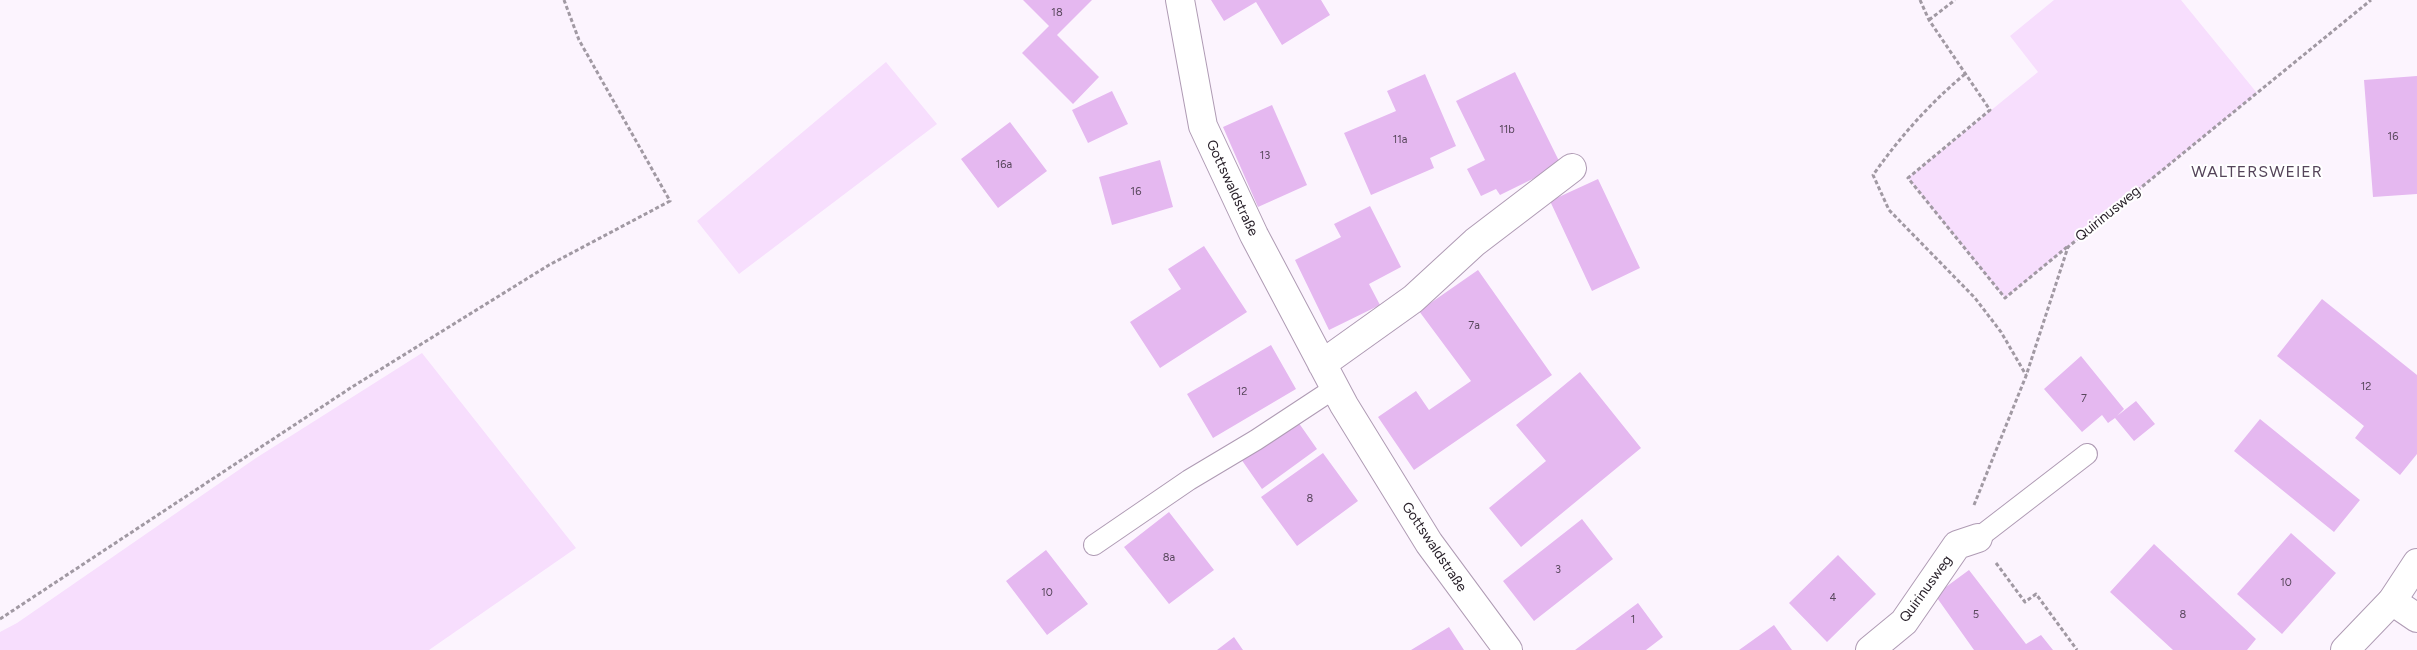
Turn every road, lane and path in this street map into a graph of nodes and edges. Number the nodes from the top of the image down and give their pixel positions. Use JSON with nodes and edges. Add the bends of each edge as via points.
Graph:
{"nodes":[{"id":1,"x":564,"y":0,"type":"edge"},
{"id":2,"x":1180,"y":0,"type":"edge"},
{"id":3,"x":1920,"y":0,"type":"edge"},
{"id":4,"x":1955,"y":0,"type":"edge"},
{"id":5,"x":2372,"y":0,"type":"edge"},
{"id":6,"x":1930,"y":20,"type":"junction"},
{"id":7,"x":1965,"y":74,"type":"junction"},
{"id":8,"x":1572,"y":168,"type":"dead end"},
{"id":9,"x":2068,"y":246,"type":"junction"},
{"id":10,"x":1322,"y":364,"type":"junction"},
{"id":11,"x":2026,"y":376,"type":"junction"},
{"id":12,"x":1335,"y":388,"type":"junction"},
{"id":13,"x":2087,"y":454,"type":"dead end"},
{"id":14,"x":1968,"y":541,"type":"junction"},
{"id":15,"x":1094,"y":546,"type":"dead end"},
{"id":16,"x":2417,"y":563,"type":"edge"},
{"id":17,"x":2392,"y":601,"type":"junction"},
{"id":18,"x":2417,"y":618,"type":"edge"},
{"id":19,"x":0,"y":619,"type":"edge"},
{"id":20,"x":1508,"y":650,"type":"edge"},
{"id":21,"x":1870,"y":650,"type":"edge"},
{"id":22,"x":2077,"y":650,"type":"edge"},
{"id":23,"x":2345,"y":650,"type":"edge"}],
"edges":[{"from":1,"to":19,"type":"path","via":[[579,40],[670,201],[549,265],[352,388]]},
{"from":2,"to":10,"type":"street","name":"Gottswaldstraße","via":[[1203,126],[1254,236]]},
{"from":3,"to":6,"type":"path"},
{"from":4,"to":6,"type":"path"},
{"from":5,"to":9,"type":"path","name":"Quirinusweg"},
{"from":6,"to":7,"type":"path"},
{"from":7,"to":9,"type":"path","via":[[1990,110],[1908,178],[2005,298]]},
{"from":7,"to":11,"type":"path","via":[[1899,138],[1873,175],[1889,210],[1975,298],[2005,339]]},
{"from":8,"to":10,"type":"street","via":[[1475,242],[1413,299]]},
{"from":9,"to":11,"type":"path","name":"Quirinusweg"},
{"from":10,"to":12,"type":"street","name":"Gottswaldstraße"},
{"from":11,"to":14,"type":"path","name":"Quirinusweg"},
{"from":12,"to":15,"type":"lane","via":[[1189,480]]},
{"from":12,"to":20,"type":"street","name":"Gottswaldstraße","via":[[1429,543]]},
{"from":13,"to":14,"type":"lane","name":"Quirinusweg"},
{"from":14,"to":21,"type":"street","name":"Quirinusweg","via":[[1904,622]]},
{"from":14,"to":22,"type":"path","via":[[2025,602],[2036,594]]},
{"from":16,"to":17,"type":"street"},
{"from":17,"to":18,"type":"street"},
{"from":17,"to":23,"type":"street"}]}
